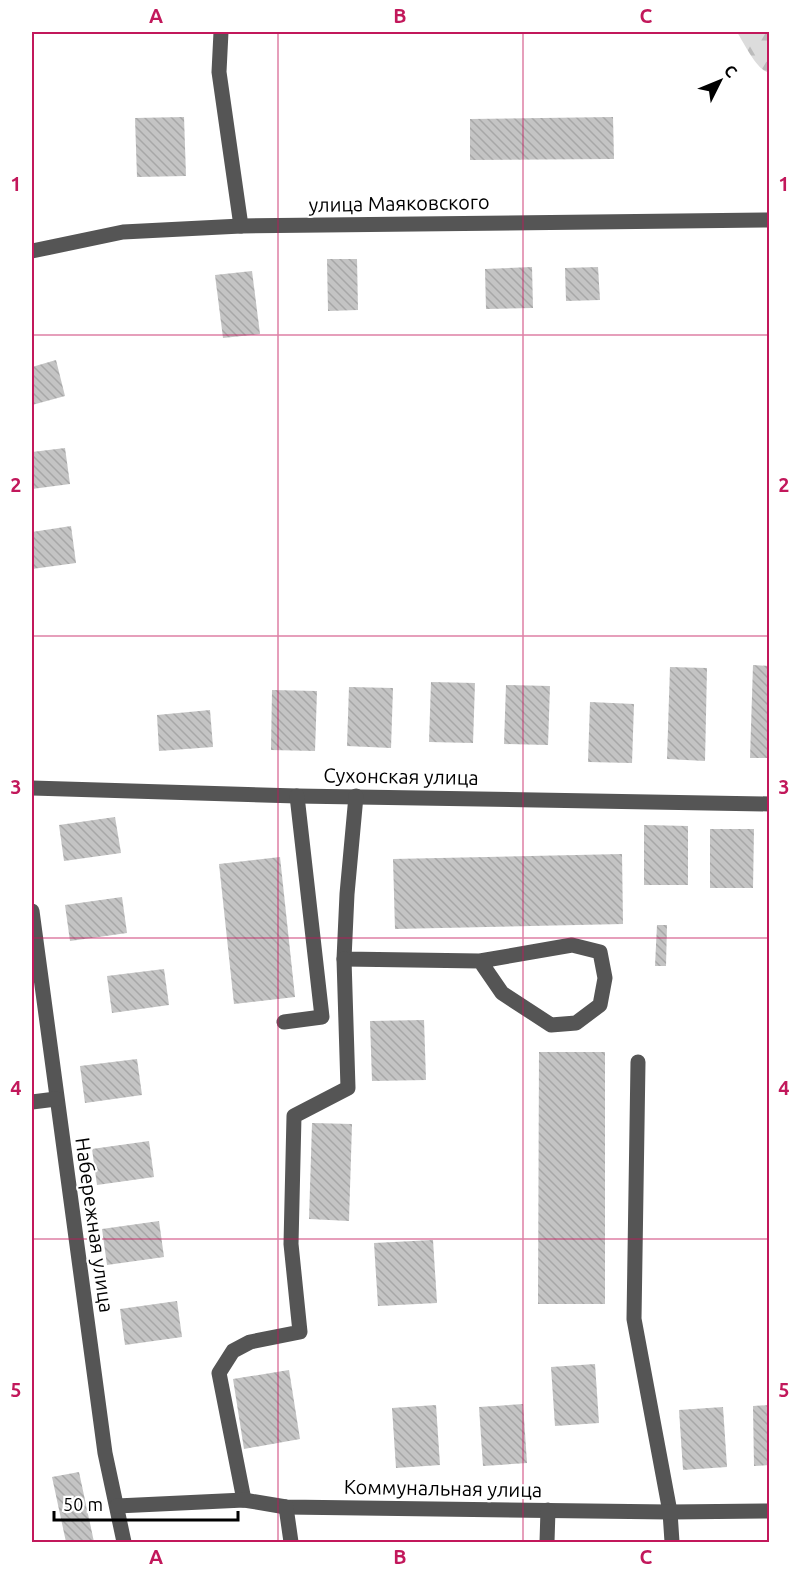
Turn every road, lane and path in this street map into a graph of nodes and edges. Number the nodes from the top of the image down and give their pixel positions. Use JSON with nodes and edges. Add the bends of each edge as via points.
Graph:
{"nodes":[{"id":1,"x":221,"y":32,"type":"edge"},
{"id":2,"x":770,"y":220,"type":"edge"},
{"id":3,"x":241,"y":226,"type":"junction"},
{"id":4,"x":32,"y":251,"type":"edge"},
{"id":5,"x":32,"y":788,"type":"edge"},
{"id":6,"x":297,"y":796,"type":"junction"},
{"id":7,"x":356,"y":796,"type":"junction"},
{"id":8,"x":770,"y":804,"type":"edge"},
{"id":9,"x":32,"y":911,"type":"edge"},
{"id":10,"x":344,"y":959,"type":"junction"},
{"id":11,"x":480,"y":961,"type":"junction"},
{"id":12,"x":284,"y":1022,"type":"dead end"},
{"id":13,"x":639,"y":1062,"type":"dead end"},
{"id":14,"x":56,"y":1099,"type":"junction"},
{"id":15,"x":32,"y":1102,"type":"edge"},
{"id":16,"x":244,"y":1500,"type":"junction"},
{"id":17,"x":117,"y":1506,"type":"junction"},
{"id":18,"x":286,"y":1507,"type":"junction"},
{"id":19,"x":548,"y":1510,"type":"junction"},
{"id":20,"x":770,"y":1511,"type":"edge"},
{"id":21,"x":670,"y":1512,"type":"junction"},
{"id":22,"x":124,"y":1542,"type":"edge"},
{"id":23,"x":291,"y":1542,"type":"edge"},
{"id":24,"x":547,"y":1542,"type":"edge"},
{"id":25,"x":672,"y":1542,"type":"edge"}],
"edges":[{"from":1,"to":3,"type":"street","via":[[219,72]]},
{"from":2,"to":3,"type":"street","name":"улица Маяковского"},
{"from":3,"to":4,"type":"street","name":"улица Маяковского","via":[[123,232]]},
{"from":5,"to":6,"type":"street","name":"Сухонская улица"},
{"from":6,"to":7,"type":"street","name":"Сухонская улица"},
{"from":6,"to":12,"type":"street","via":[[322,1017]]},
{"from":7,"to":8,"type":"street","name":"Сухонская улица"},
{"from":7,"to":10,"type":"street"},
{"from":9,"to":14,"type":"street","name":"Набережная улица"},
{"from":10,"to":11,"type":"street"},
{"from":10,"to":16,"type":"street","via":[[348,1088],[294,1116],[291,1245],[300,1332],[250,1342],[233,1351],[219,1373]]},
{"from":11,"to":11,"type":"street","via":[[502,993],[551,1025],[576,1023],[600,1005],[606,978],[600,952],[572,945]]},
{"from":13,"to":21,"type":"street","via":[[634,1319]]},
{"from":14,"to":15,"type":"street"},
{"from":14,"to":17,"type":"street","name":"Набережная улица","via":[[105,1453]]},
{"from":16,"to":17,"type":"street","name":"Коммунальная улица"},
{"from":16,"to":18,"type":"street","name":"Коммунальная улица"},
{"from":17,"to":22,"type":"street","name":"Набережная улица"},
{"from":18,"to":19,"type":"street","name":"Коммунальная улица"},
{"from":18,"to":23,"type":"street"},
{"from":19,"to":21,"type":"street","name":"Коммунальная улица"},
{"from":19,"to":24,"type":"street"},
{"from":20,"to":21,"type":"street","name":"Коммунальная улица"},
{"from":21,"to":25,"type":"street"}]}
